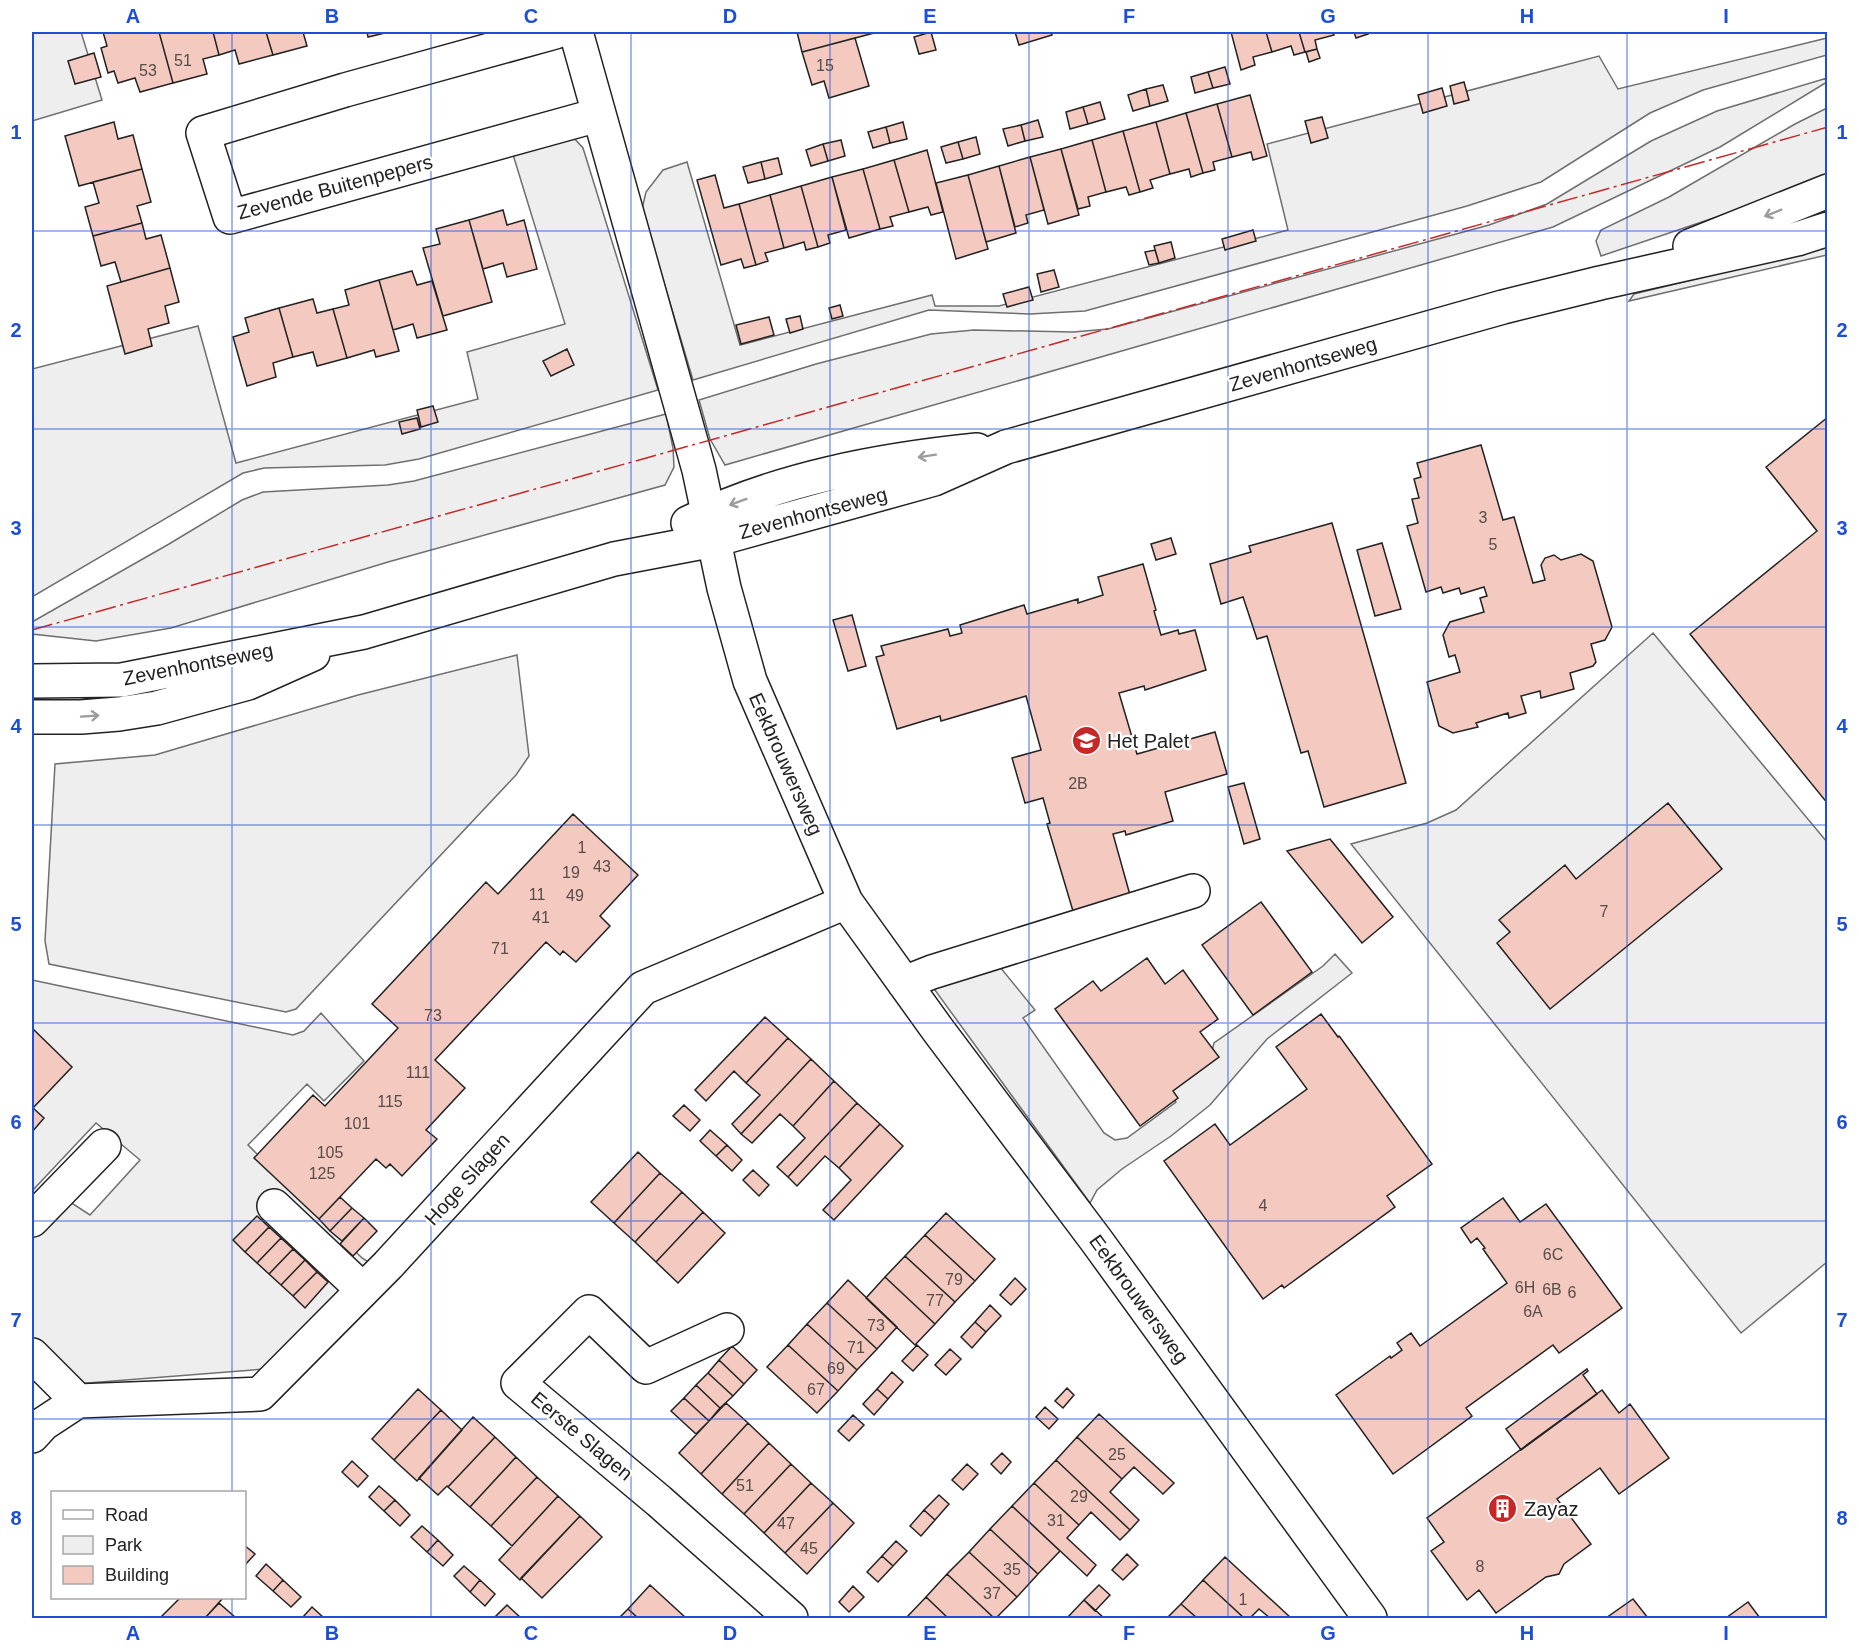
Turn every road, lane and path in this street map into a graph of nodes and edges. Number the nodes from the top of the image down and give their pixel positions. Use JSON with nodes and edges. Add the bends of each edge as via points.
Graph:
{"nodes":[{"id":1,"x":555,"y":32,"type":"edge"},
{"id":2,"x":576,"y":32,"type":"edge"},
{"id":3,"x":598,"y":116,"type":"junction"},
{"id":4,"x":1827,"y":191,"type":"edge"},
{"id":5,"x":1827,"y":228,"type":"edge"},
{"id":6,"x":1600,"y":283,"type":"junction"},
{"id":7,"x":711,"y":527,"type":"junction"},
{"id":8,"x":364,"y":632,"type":"junction"},
{"id":9,"x":32,"y":681,"type":"edge"},
{"id":10,"x":32,"y":717,"type":"edge"},
{"id":11,"x":1193,"y":891,"type":"dead end"},
{"id":12,"x":846,"y":902,"type":"junction"},
{"id":13,"x":904,"y":982,"type":"junction"},
{"id":14,"x":104,"y":1146,"type":"dead end"},
{"id":15,"x":274,"y":1206,"type":"dead end"},
{"id":16,"x":32,"y":1220,"type":"edge"},
{"id":17,"x":363,"y":1290,"type":"junction"},
{"id":18,"x":727,"y":1330,"type":"dead end"},
{"id":19,"x":32,"y":1355,"type":"edge"},
{"id":20,"x":78,"y":1401,"type":"junction"},
{"id":21,"x":32,"y":1436,"type":"edge"},
{"id":22,"x":792,"y":1618,"type":"edge"},
{"id":23,"x":1370,"y":1618,"type":"edge"}],
"edges":[{"from":1,"to":3,"type":"street","name":"Zevende Buitenpepers","via":[[203,133],[230,218]]},
{"from":2,"to":3,"type":"street"},
{"from":3,"to":7,"type":"street","via":[[679,396]]},
{"from":4,"to":6,"type":"street","name":"Zevenhontseweg","one_way":true},
{"from":5,"to":6,"type":"street","name":"Zevenhontseweg","via":[[1797,239]]},
{"from":6,"to":7,"type":"street","name":"Zevenhontseweg","via":[[1006,447],[934,479]]},
{"from":7,"to":8,"type":"street","name":"Zevenhontseweg"},
{"from":7,"to":12,"type":"street","name":"Eekbrouwersweg","via":[[750,681]]},
{"from":8,"to":9,"type":"street","name":"Zevenhontseweg","via":[[122,680]]},
{"from":10,"to":8,"type":"street","name":"Zevenhontseweg","one_way":true,"via":[[81,717],[157,708],[248,683]]},
{"from":11,"to":13,"type":"street"},
{"from":12,"to":13,"type":"street","name":"Eekbrouwersweg"},
{"from":12,"to":17,"type":"street","name":"Hoge Slagen","via":[[643,988]]},
{"from":13,"to":23,"type":"street","name":"Eekbrouwersweg"},
{"from":14,"to":16,"type":"street"},
{"from":15,"to":17,"type":"street"},
{"from":17,"to":20,"type":"street","name":"Hoge Slagen","via":[[260,1394]]},
{"from":18,"to":22,"type":"street","name":"Eerste Slagen","via":[[646,1367],[589,1312],[518,1383]]},
{"from":19,"to":20,"type":"street"},
{"from":20,"to":21,"type":"street"}]}
